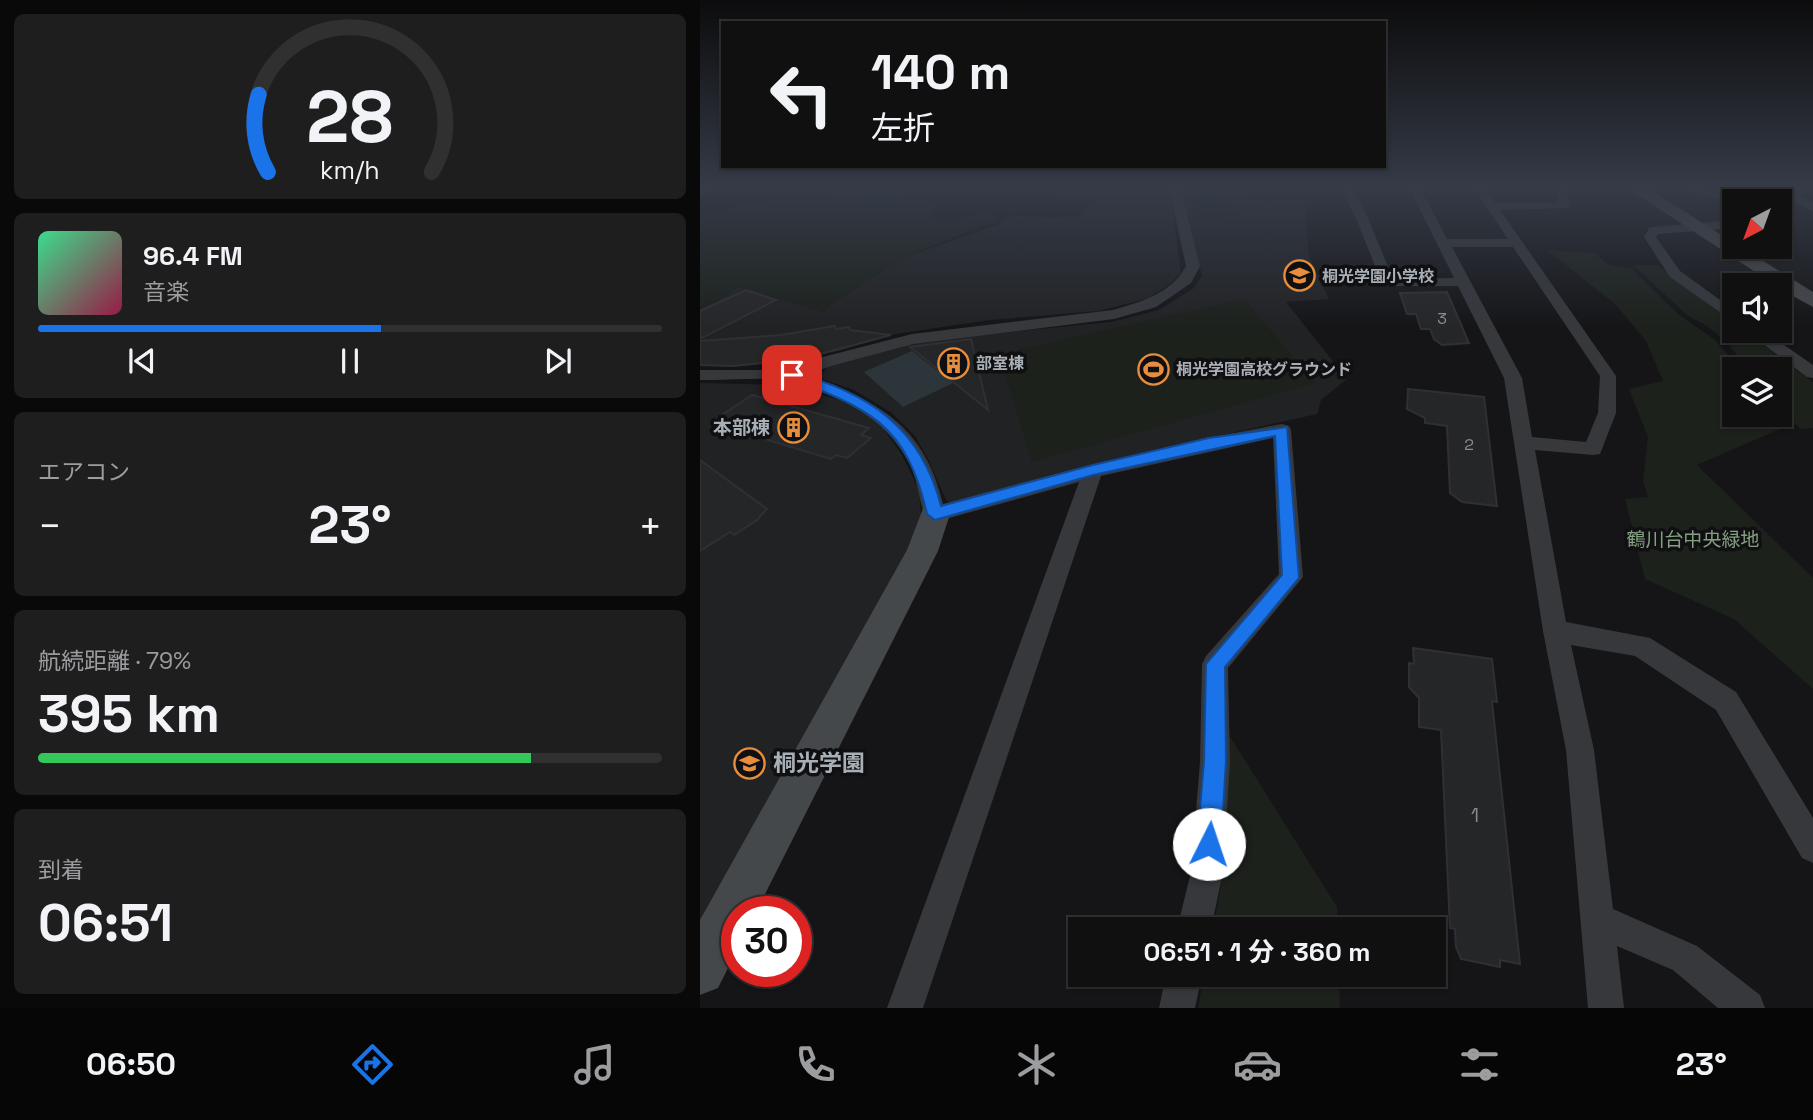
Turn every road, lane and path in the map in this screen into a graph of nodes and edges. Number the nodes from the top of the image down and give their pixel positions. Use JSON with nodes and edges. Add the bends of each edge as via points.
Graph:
{"nodes":[{"id":1,"x":1185,"y":234,"type":"edge"},
{"id":2,"x":1368,"y":234,"type":"edge"},
{"id":3,"x":1438,"y":234,"type":"edge"},
{"id":4,"x":1510,"y":234,"type":"edge"},
{"id":5,"x":1651,"y":234,"type":"edge"},
{"id":6,"x":1708,"y":234,"type":"edge"},
{"id":7,"x":1443,"y":243,"type":"junction"},
{"id":8,"x":1516,"y":243,"type":"junction"},
{"id":9,"x":1463,"y":282,"type":"junction"},
{"id":10,"x":1810,"y":297,"type":"edge"},
{"id":11,"x":1722,"y":308,"type":"edge"},
{"id":12,"x":1771,"y":343,"type":"edge"},
{"id":13,"x":1813,"y":373,"type":"edge"},
{"id":14,"x":700,"y":374,"type":"edge"},
{"id":15,"x":792,"y":375,"type":"junction"},
{"id":16,"x":1523,"y":443,"type":"junction"},
{"id":17,"x":1093,"y":470,"type":"junction"},
{"id":18,"x":935,"y":514,"type":"junction"},
{"id":19,"x":1555,"y":631,"type":"junction"},
{"id":20,"x":1813,"y":848,"type":"edge"},
{"id":21,"x":1197,"y":917,"type":"edge"},
{"id":22,"x":1599,"y":920,"type":"junction"},
{"id":23,"x":700,"y":970,"type":"edge"},
{"id":24,"x":1181,"y":987,"type":"edge"},
{"id":25,"x":905,"y":1008,"type":"edge"},
{"id":26,"x":1177,"y":1008,"type":"edge"},
{"id":27,"x":1606,"y":1008,"type":"edge"},
{"id":28,"x":1747,"y":1008,"type":"edge"}],
"edges":[{"from":1,"to":15,"type":"street","via":[[1193,265],[1186,280],[1151,304],[1082,320],[912,339]]},
{"from":2,"to":9,"type":"street","via":[[1388,283]]},
{"from":3,"to":7,"type":"street"},
{"from":4,"to":8,"type":"street"},
{"from":5,"to":11,"type":"street","via":[[1675,274]]},
{"from":6,"to":10,"type":"street"},
{"from":7,"to":8,"type":"street"},
{"from":7,"to":9,"type":"street"},
{"from":8,"to":16,"type":"street","via":[[1608,376],[1607,413],[1593,449]]},
{"from":9,"to":16,"type":"street","via":[[1513,378]]},
{"from":12,"to":13,"type":"street"},
{"from":14,"to":15,"type":"street"},
{"from":15,"to":18,"type":"street","via":[[844,394],[889,424],[926,478]]},
{"from":16,"to":19,"type":"street"},
{"from":17,"to":18,"type":"street"},
{"from":17,"to":21,"type":"street","via":[[1282,430],[1291,578],[1215,664],[1215,761],[1207,872]]},
{"from":17,"to":25,"type":"street"},
{"from":18,"to":23,"type":"street","via":[[922,551]]},
{"from":19,"to":20,"type":"street","via":[[1641,646],[1726,701]]},
{"from":19,"to":22,"type":"street","via":[[1580,750]]},
{"from":22,"to":27,"type":"street"},
{"from":22,"to":28,"type":"street","via":[[1685,958]]},
{"from":24,"to":26,"type":"street"}]}
